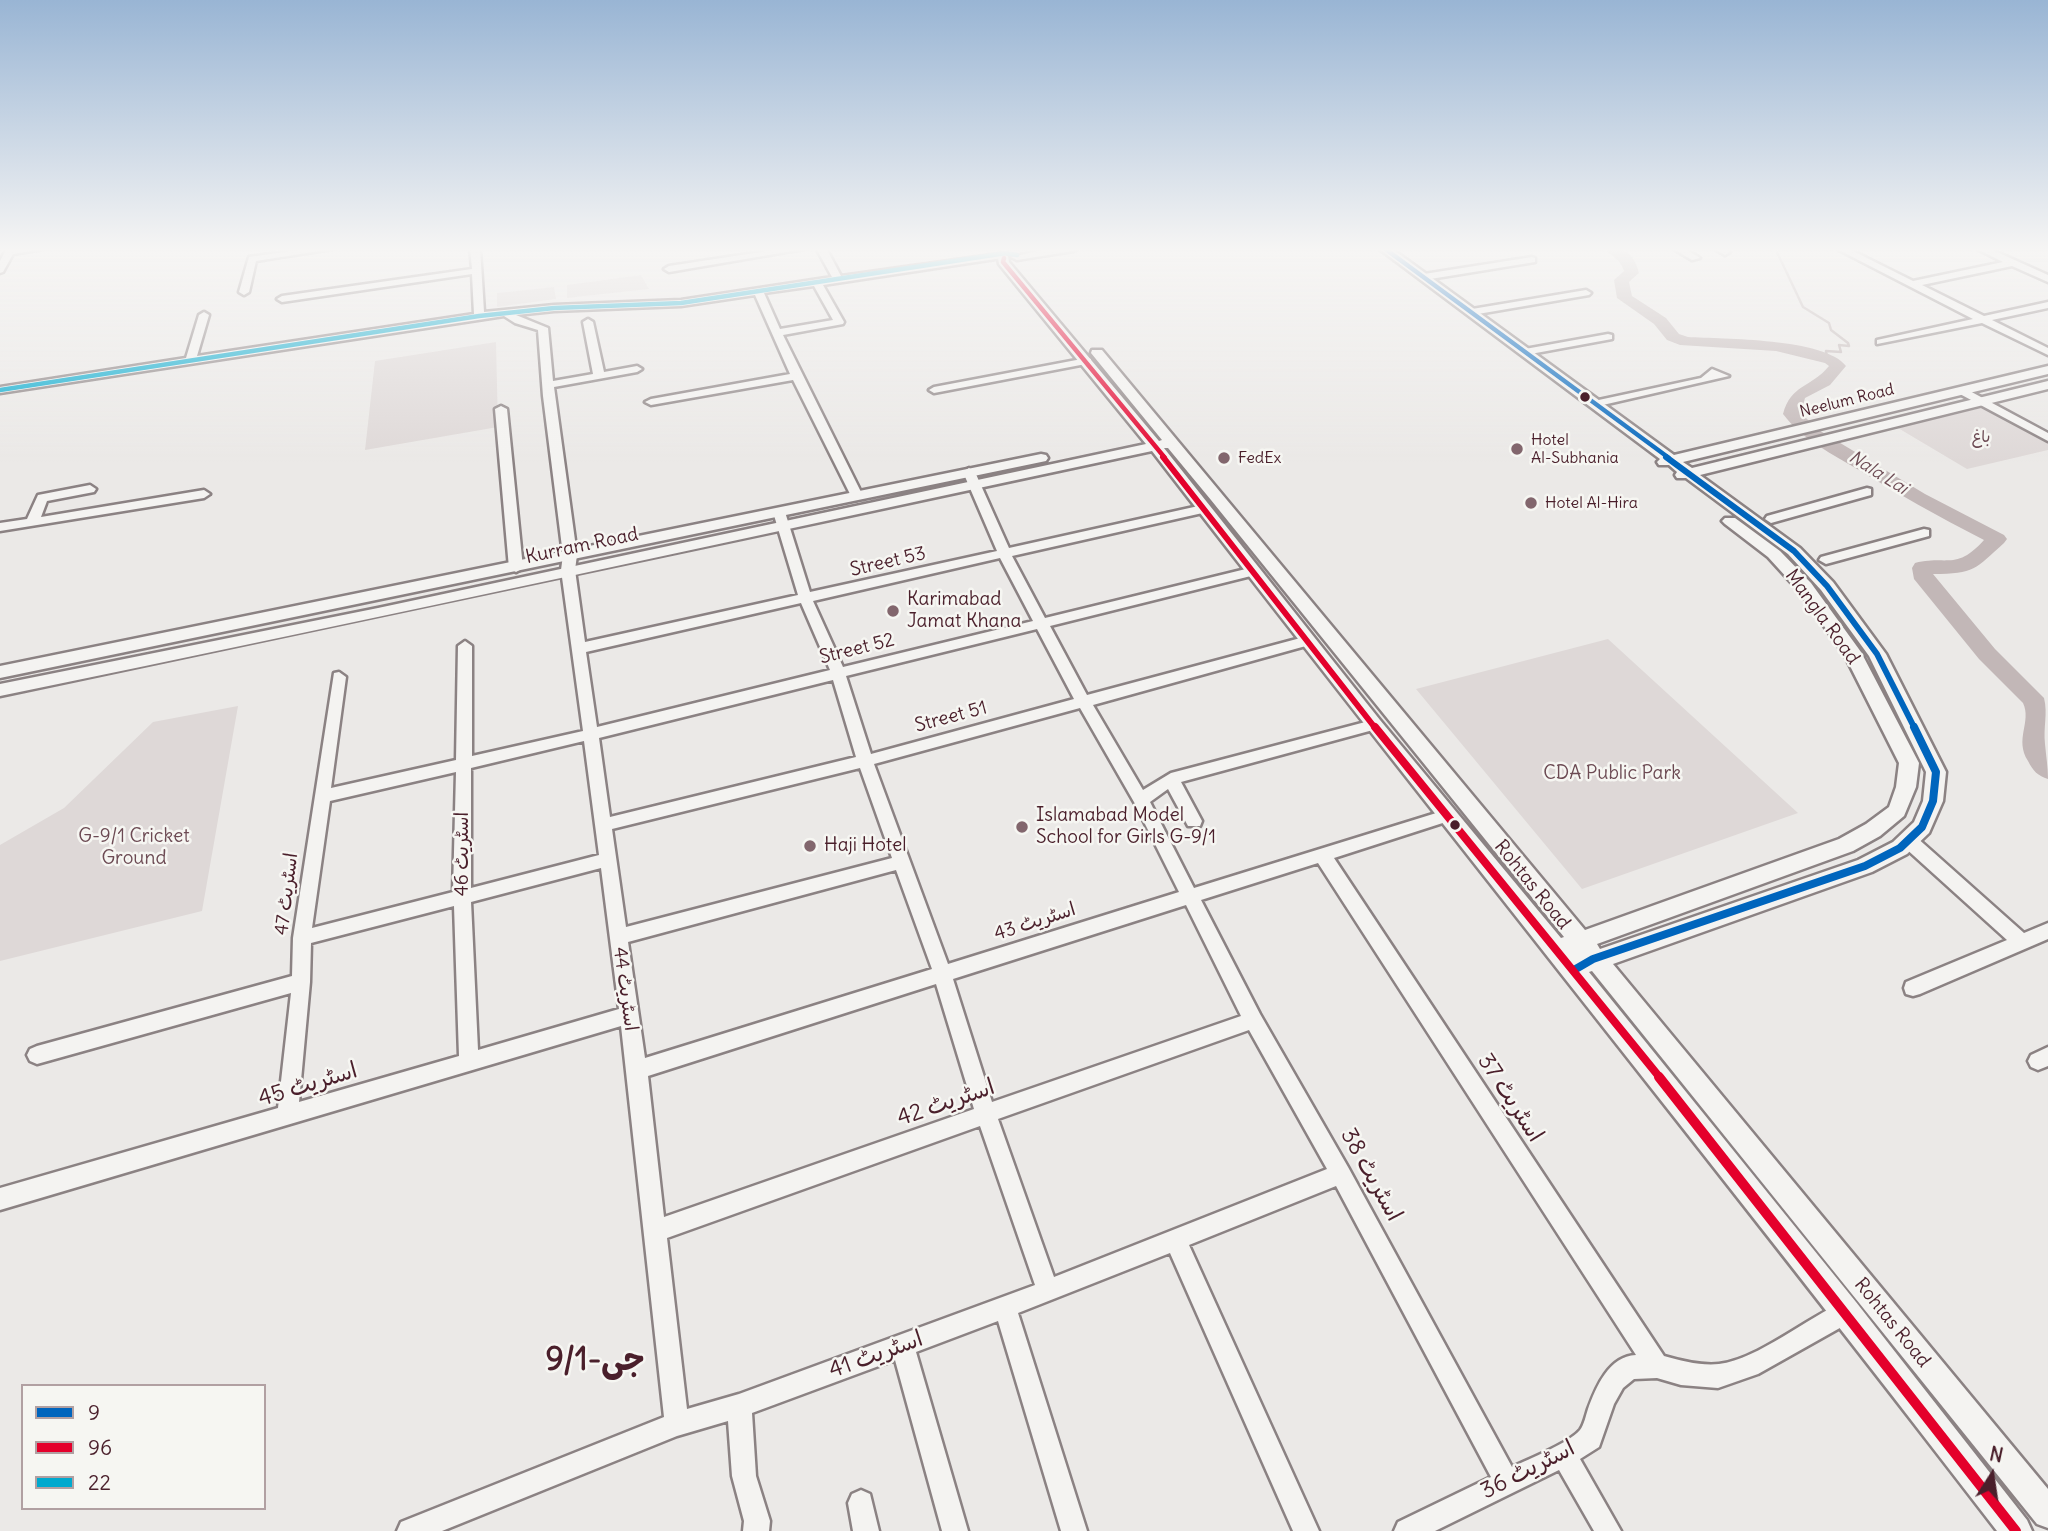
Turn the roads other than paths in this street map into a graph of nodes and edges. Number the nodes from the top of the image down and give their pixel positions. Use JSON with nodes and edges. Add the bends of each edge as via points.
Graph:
{"nodes":[{"id":1,"x":203,"y":319,"type":"edge"},
{"id":2,"x":457,"y":319,"type":"edge"},
{"id":3,"x":516,"y":319,"type":"edge"},
{"id":4,"x":771,"y":319,"type":"edge"},
{"id":5,"x":838,"y":319,"type":"edge"},
{"id":6,"x":1052,"y":319,"type":"edge"},
{"id":7,"x":1062,"y":319,"type":"edge"},
{"id":8,"x":1465,"y":319,"type":"edge"},
{"id":9,"x":1482,"y":319,"type":"edge"},
{"id":10,"x":1980,"y":319,"type":"edge"},
{"id":11,"x":1982,"y":319,"type":"edge"},
{"id":12,"x":588,"y":322,"type":"dead end"},
{"id":13,"x":777,"y":333,"type":"junction"},
{"id":14,"x":1608,"y":337,"type":"dead end"},
{"id":15,"x":1881,"y":342,"type":"dead end"},
{"id":16,"x":1525,"y":352,"type":"junction"},
{"id":17,"x":2048,"y":352,"type":"edge"},
{"id":18,"x":190,"y":361,"type":"junction"},
{"id":19,"x":1087,"y":361,"type":"junction"},
{"id":20,"x":637,"y":369,"type":"dead end"},
{"id":21,"x":2048,"y":370,"type":"edge"},
{"id":22,"x":599,"y":376,"type":"junction"},
{"id":23,"x":796,"y":376,"type":"junction"},
{"id":24,"x":1705,"y":380,"type":"dead end"},
{"id":25,"x":548,"y":385,"type":"junction"},
{"id":26,"x":2048,"y":385,"type":"edge"},
{"id":27,"x":0,"y":390,"type":"edge"},
{"id":28,"x":934,"y":390,"type":"dead end"},
{"id":29,"x":1962,"y":391,"type":"junction"},
{"id":30,"x":1983,"y":401,"type":"junction"},
{"id":31,"x":654,"y":402,"type":"dead end"},
{"id":32,"x":1594,"y":404,"type":"junction"},
{"id":33,"x":501,"y":409,"type":"dead end"},
{"id":34,"x":2048,"y":438,"type":"edge"},
{"id":35,"x":1160,"y":440,"type":"junction"},
{"id":36,"x":1672,"y":469,"type":"junction"},
{"id":37,"x":971,"y":479,"type":"junction"},
{"id":38,"x":90,"y":489,"type":"dead end"},
{"id":39,"x":1867,"y":492,"type":"dead end"},
{"id":40,"x":204,"y":494,"type":"dead end"},
{"id":41,"x":857,"y":496,"type":"junction"},
{"id":42,"x":1203,"y":509,"type":"junction"},
{"id":43,"x":782,"y":519,"type":"junction"},
{"id":44,"x":1771,"y":519,"type":"dead end"},
{"id":45,"x":32,"y":522,"type":"junction"},
{"id":46,"x":0,"y":527,"type":"edge"},
{"id":47,"x":1924,"y":533,"type":"dead end"},
{"id":48,"x":1005,"y":555,"type":"junction"},
{"id":49,"x":1826,"y":560,"type":"dead end"},
{"id":50,"x":569,"y":562,"type":"junction"},
{"id":51,"x":516,"y":568,"type":"junction"},
{"id":52,"x":1254,"y":570,"type":"junction"},
{"id":53,"x":806,"y":600,"type":"junction"},
{"id":54,"x":1309,"y":612,"type":"junction"},
{"id":55,"x":1289,"y":617,"type":"junction"},
{"id":56,"x":1042,"y":623,"type":"junction"},
{"id":57,"x":1308,"y":641,"type":"junction"},
{"id":58,"x":465,"y":646,"type":"dead end"},
{"id":59,"x":581,"y":648,"type":"junction"},
{"id":60,"x":0,"y":672,"type":"edge"},
{"id":61,"x":838,"y":673,"type":"junction"},
{"id":62,"x":339,"y":677,"type":"dead end"},
{"id":63,"x":0,"y":690,"type":"edge"},
{"id":64,"x":1083,"y":701,"type":"junction"},
{"id":65,"x":1373,"y":725,"type":"junction"},
{"id":66,"x":592,"y":734,"type":"junction"},
{"id":67,"x":865,"y":761,"type":"junction"},
{"id":68,"x":463,"y":765,"type":"junction"},
{"id":69,"x":1171,"y":779,"type":"junction"},
{"id":70,"x":321,"y":797,"type":"junction"},
{"id":71,"x":1141,"y":800,"type":"junction"},
{"id":72,"x":1446,"y":816,"type":"junction"},
{"id":73,"x":1194,"y":821,"type":"dead end"},
{"id":74,"x":603,"y":825,"type":"junction"},
{"id":75,"x":1909,"y":841,"type":"junction"},
{"id":76,"x":1323,"y":856,"type":"junction"},
{"id":77,"x":606,"y":860,"type":"junction"},
{"id":78,"x":901,"y":862,"type":"junction"},
{"id":79,"x":1188,"y":895,"type":"junction"},
{"id":80,"x":462,"y":898,"type":"junction"},
{"id":81,"x":618,"y":937,"type":"junction"},
{"id":82,"x":302,"y":938,"type":"junction"},
{"id":83,"x":2038,"y":938,"type":"edge"},
{"id":84,"x":1557,"y":949,"type":"joint"},
{"id":85,"x":1582,"y":957,"type":"junction"},
{"id":86,"x":942,"y":973,"type":"junction"},
{"id":87,"x":301,"y":982,"type":"junction"},
{"id":88,"x":1913,"y":988,"type":"dead end"},
{"id":89,"x":629,"y":1015,"type":"junction"},
{"id":90,"x":1253,"y":1020,"type":"junction"},
{"id":91,"x":37,"y":1055,"type":"dead end"},
{"id":92,"x":469,"y":1061,"type":"junction"},
{"id":93,"x":637,"y":1070,"type":"junction"},
{"id":94,"x":986,"y":1114,"type":"junction"},
{"id":95,"x":287,"y":1117,"type":"junction"},
{"id":96,"x":1341,"y":1174,"type":"junction"},
{"id":97,"x":0,"y":1199,"type":"edge"},
{"id":98,"x":654,"y":1231,"type":"junction"},
{"id":99,"x":1176,"y":1241,"type":"junction"},
{"id":100,"x":1048,"y":1291,"type":"junction"},
{"id":101,"x":1005,"y":1307,"type":"junction"},
{"id":102,"x":1846,"y":1312,"type":"junction"},
{"id":103,"x":902,"y":1345,"type":"junction"},
{"id":104,"x":1657,"y":1366,"type":"junction"},
{"id":105,"x":738,"y":1406,"type":"junction"},
{"id":106,"x":677,"y":1424,"type":"junction"},
{"id":107,"x":1564,"y":1455,"type":"junction"},
{"id":108,"x":1506,"y":1481,"type":"junction"},
{"id":109,"x":861,"y":1503,"type":"dead end"},
{"id":110,"x":2048,"y":1513,"type":"edge"},
{"id":111,"x":410,"y":1531,"type":"edge"},
{"id":112,"x":756,"y":1531,"type":"edge"},
{"id":113,"x":866,"y":1531,"type":"edge"},
{"id":114,"x":955,"y":1531,"type":"edge"},
{"id":115,"x":1074,"y":1531,"type":"edge"},
{"id":116,"x":1306,"y":1531,"type":"edge"},
{"id":117,"x":1407,"y":1531,"type":"edge"},
{"id":118,"x":1608,"y":1531,"type":"edge"},
{"id":119,"x":2016,"y":1531,"type":"edge"}],
"edges":[{"from":1,"to":18,"type":"street"},
{"from":2,"to":18,"type":"street"},
{"from":3,"to":25,"type":"street","name":"اسٹریٹ 44","via":[[543,328]]},
{"from":4,"to":13,"type":"street"},
{"from":5,"to":13,"type":"street"},
{"from":6,"to":19,"type":"main road","name":"Rohtas Road"},
{"from":7,"to":35,"type":"main road","name":"Rohtas Road"},
{"from":8,"to":36,"type":"main road","name":"Mangla Road"},
{"from":9,"to":16,"type":"main road","name":"Mangla Road"},
{"from":10,"to":15,"type":"street"},
{"from":11,"to":17,"type":"street"},
{"from":12,"to":22,"type":"street"},
{"from":13,"to":23,"type":"street"},
{"from":14,"to":16,"type":"street"},
{"from":16,"to":32,"type":"main road","name":"Mangla Road"},
{"from":18,"to":27,"type":"street"},
{"from":19,"to":28,"type":"street"},
{"from":19,"to":35,"type":"main road","name":"Rohtas Road"},
{"from":20,"to":22,"type":"street"},
{"from":21,"to":29,"type":"main road","name":"Neelum Road"},
{"from":22,"to":25,"type":"street"},
{"from":23,"to":31,"type":"street"},
{"from":23,"to":41,"type":"street"},
{"from":24,"to":32,"type":"street","via":[[1712,372],[1724,376]]},
{"from":25,"to":50,"type":"street","name":"اسٹریٹ 44"},
{"from":26,"to":30,"type":"main road","name":"Neelum Road"},
{"from":29,"to":30,"type":"street"},
{"from":29,"to":36,"type":"main road","name":"Neelum Road","via":[[1776,436]]},
{"from":30,"to":34,"type":"street"},
{"from":30,"to":36,"type":"main road","name":"Neelum Road","via":[[1793,447]]},
{"from":32,"to":36,"type":"main road","name":"Mangla Road"},
{"from":33,"to":51,"type":"street"},
{"from":35,"to":37,"type":"main road","name":"Kurram Road"},
{"from":35,"to":42,"type":"main road","name":"Rohtas Road"},
{"from":35,"to":54,"type":"main road","name":"Rohtas Road"},
{"from":36,"to":75,"type":"main road","name":"Mangla Road","via":[[1794,551],[1827,586],[1877,654],[1936,772],[1933,801],[1922,827]]},
{"from":36,"to":85,"type":"main road","name":"Mangla Road","via":[[1774,554],[1805,587],[1852,652],[1909,763],[1906,787],[1896,811],[1846,845]]},
{"from":37,"to":41,"type":"main road","name":"Kurram Road"},
{"from":37,"to":43,"type":"main road","name":"Kurram Road"},
{"from":37,"to":48,"type":"street","name":"اسٹریٹ 38"},
{"from":38,"to":45,"type":"street","via":[[42,498]]},
{"from":39,"to":44,"type":"street"},
{"from":40,"to":45,"type":"street"},
{"from":41,"to":43,"type":"main road","name":"Kurram Road"},
{"from":42,"to":48,"type":"street","name":"Street 53"},
{"from":42,"to":52,"type":"main road","name":"Rohtas Road"},
{"from":43,"to":50,"type":"main road","name":"Kurram Road"},
{"from":43,"to":53,"type":"street"},
{"from":45,"to":46,"type":"street"},
{"from":47,"to":49,"type":"street"},
{"from":48,"to":53,"type":"street","name":"Street 53"},
{"from":48,"to":56,"type":"street","name":"اسٹریٹ 38"},
{"from":50,"to":51,"type":"main road","name":"Kurram Road"},
{"from":50,"to":59,"type":"street","name":"اسٹریٹ 44"},
{"from":50,"to":63,"type":"main road","name":"Kurram Road","via":[[378,613]]},
{"from":51,"to":60,"type":"main road","name":"Kurram Road"},
{"from":52,"to":55,"type":"main road","name":"Rohtas Road"},
{"from":52,"to":56,"type":"street","name":"Street 52"},
{"from":53,"to":59,"type":"street","name":"Street 53"},
{"from":53,"to":61,"type":"street"},
{"from":54,"to":55,"type":"main road"},
{"from":54,"to":85,"type":"main road","name":"Rohtas Road"},
{"from":55,"to":57,"type":"main road","name":"Rohtas Road"},
{"from":56,"to":61,"type":"street","name":"Street 52"},
{"from":56,"to":64,"type":"street","name":"اسٹریٹ 38"},
{"from":57,"to":64,"type":"street","name":"Street 51"},
{"from":57,"to":65,"type":"main road","name":"Rohtas Road"},
{"from":58,"to":68,"type":"street","name":"اسٹریٹ 46"},
{"from":59,"to":66,"type":"street","name":"اسٹریٹ 44"},
{"from":61,"to":66,"type":"street","name":"Street 52"},
{"from":61,"to":67,"type":"street"},
{"from":62,"to":70,"type":"street","name":"اسٹریٹ 47"},
{"from":64,"to":67,"type":"street","name":"Street 51"},
{"from":64,"to":71,"type":"street","name":"اسٹریٹ 38"},
{"from":65,"to":69,"type":"street"},
{"from":65,"to":72,"type":"main road","name":"Rohtas Road"},
{"from":66,"to":68,"type":"street","name":"Street 52"},
{"from":66,"to":74,"type":"street","name":"اسٹریٹ 44"},
{"from":67,"to":74,"type":"street","name":"Street 51"},
{"from":67,"to":78,"type":"street"},
{"from":68,"to":70,"type":"street","name":"Street 52"},
{"from":68,"to":80,"type":"street","name":"اسٹریٹ 46"},
{"from":69,"to":71,"type":"street"},
{"from":69,"to":73,"type":"street"},
{"from":70,"to":82,"type":"street","name":"اسٹریٹ 47"},
{"from":71,"to":79,"type":"street","name":"اسٹریٹ 38"},
{"from":72,"to":76,"type":"street","name":"اسٹریٹ 43"},
{"from":72,"to":84,"type":"main road","name":"Rohtas Road"},
{"from":74,"to":77,"type":"street","name":"اسٹریٹ 44"},
{"from":75,"to":83,"type":"street"},
{"from":75,"to":85,"type":"main road","name":"Mangla Road","via":[[1865,866]]},
{"from":76,"to":79,"type":"street","name":"اسٹریٹ 43"},
{"from":76,"to":104,"type":"street","name":"اسٹریٹ 37"},
{"from":77,"to":80,"type":"street"},
{"from":77,"to":81,"type":"street","name":"اسٹریٹ 44"},
{"from":78,"to":81,"type":"street"},
{"from":78,"to":86,"type":"street"},
{"from":79,"to":86,"type":"street","name":"اسٹریٹ 43"},
{"from":79,"to":90,"type":"street","name":"اسٹریٹ 38"},
{"from":80,"to":82,"type":"street"},
{"from":80,"to":92,"type":"street","name":"اسٹریٹ 46"},
{"from":81,"to":89,"type":"street","name":"اسٹریٹ 44"},
{"from":82,"to":87,"type":"street","name":"اسٹریٹ 47"},
{"from":83,"to":88,"type":"street"},
{"from":84,"to":85,"type":"main road","name":"Mangla Road"},
{"from":85,"to":102,"type":"main road","name":"Rohtas Road"},
{"from":85,"to":110,"type":"main road","name":"Rohtas Road"},
{"from":86,"to":93,"type":"street","name":"اسٹریٹ 43"},
{"from":86,"to":94,"type":"street"},
{"from":87,"to":91,"type":"street"},
{"from":87,"to":95,"type":"street","name":"اسٹریٹ 47"},
{"from":89,"to":92,"type":"street","name":"اسٹریٹ 45"},
{"from":89,"to":93,"type":"street","name":"اسٹریٹ 44"},
{"from":90,"to":94,"type":"street","name":"اسٹریٹ 42"},
{"from":90,"to":96,"type":"street","name":"اسٹریٹ 38"},
{"from":92,"to":95,"type":"street","name":"اسٹریٹ 45"},
{"from":93,"to":98,"type":"street","name":"اسٹریٹ 44"},
{"from":94,"to":98,"type":"street","name":"اسٹریٹ 42"},
{"from":94,"to":100,"type":"street"},
{"from":95,"to":97,"type":"street","name":"اسٹریٹ 45"},
{"from":96,"to":99,"type":"street","name":"اسٹریٹ 41"},
{"from":96,"to":108,"type":"street","name":"اسٹریٹ 38"},
{"from":98,"to":106,"type":"street","name":"اسٹریٹ 44"},
{"from":99,"to":100,"type":"street","name":"اسٹریٹ 41"},
{"from":99,"to":116,"type":"street"},
{"from":100,"to":101,"type":"street","name":"اسٹریٹ 41"},
{"from":101,"to":103,"type":"street","name":"اسٹریٹ 41"},
{"from":101,"to":115,"type":"street"},
{"from":102,"to":104,"type":"street","name":"اسٹریٹ 36","via":[[1750,1366],[1718,1376]]},
{"from":102,"to":119,"type":"main road","name":"Rohtas Road"},
{"from":103,"to":105,"type":"street","name":"اسٹریٹ 41"},
{"from":103,"to":114,"type":"street"},
{"from":104,"to":107,"type":"street","name":"اسٹریٹ 36","via":[[1629,1367],[1615,1380],[1590,1438]]},
{"from":105,"to":106,"type":"street","name":"اسٹریٹ 41"},
{"from":105,"to":112,"type":"street","via":[[744,1476]]},
{"from":106,"to":111,"type":"street","name":"اسٹریٹ 41"},
{"from":107,"to":108,"type":"street","name":"اسٹریٹ 36"},
{"from":107,"to":118,"type":"street"},
{"from":108,"to":117,"type":"street","name":"اسٹریٹ 36"},
{"from":109,"to":113,"type":"street"}]}
